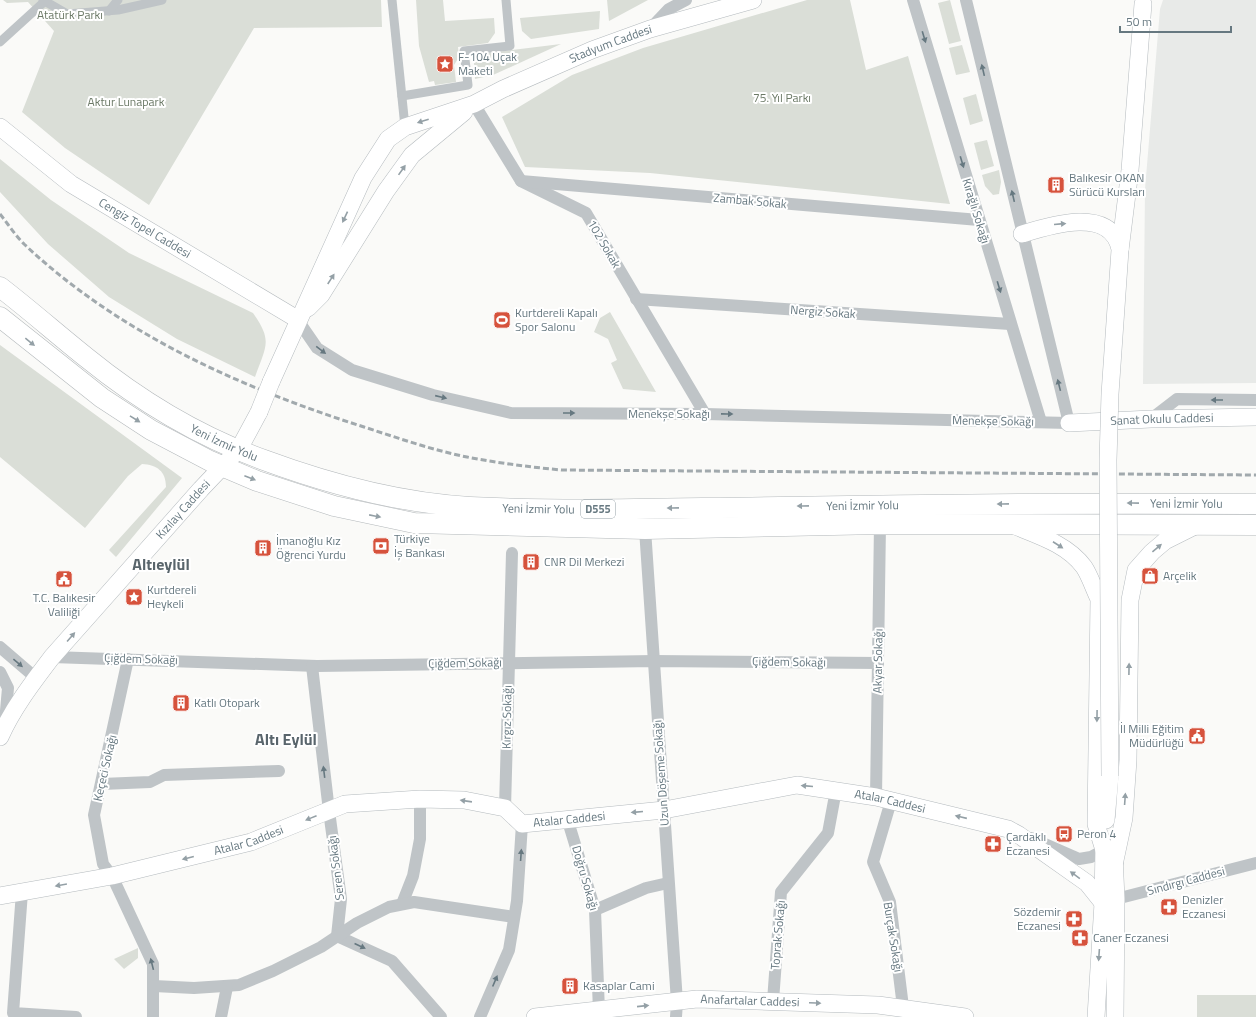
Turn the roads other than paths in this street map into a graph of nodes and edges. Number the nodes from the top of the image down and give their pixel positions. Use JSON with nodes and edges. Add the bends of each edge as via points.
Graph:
{"nodes":[{"id":1,"x":118,"y":0,"type":"edge"},
{"id":2,"x":162,"y":0,"type":"edge"},
{"id":3,"x":392,"y":0,"type":"edge"},
{"id":4,"x":506,"y":0,"type":"edge"},
{"id":5,"x":686,"y":0,"type":"edge"},
{"id":6,"x":753,"y":0,"type":"edge"},
{"id":7,"x":913,"y":0,"type":"edge"},
{"id":8,"x":966,"y":0,"type":"edge"},
{"id":9,"x":44,"y":1,"type":"edge"},
{"id":10,"x":1143,"y":1,"type":"edge"},
{"id":11,"x":110,"y":11,"type":"junction"},
{"id":12,"x":650,"y":29,"type":"junction"},
{"id":13,"x":0,"y":42,"type":"edge"},
{"id":14,"x":402,"y":96,"type":"junction"},
{"id":15,"x":474,"y":104,"type":"junction"},
{"id":16,"x":0,"y":127,"type":"edge"},
{"id":17,"x":405,"y":127,"type":"junction"},
{"id":18,"x":521,"y":181,"type":"junction"},
{"id":19,"x":979,"y":220,"type":"junction"},
{"id":20,"x":1022,"y":234,"type":"junction"},
{"id":21,"x":1120,"y":250,"type":"junction"},
{"id":22,"x":0,"y":287,"type":"edge"},
{"id":23,"x":636,"y":299,"type":"junction"},
{"id":24,"x":0,"y":317,"type":"edge"},
{"id":25,"x":298,"y":319,"type":"junction"},
{"id":26,"x":1010,"y":324,"type":"junction"},
{"id":27,"x":1256,"y":400,"type":"edge"},
{"id":28,"x":705,"y":414,"type":"junction"},
{"id":29,"x":1256,"y":417,"type":"edge"},
{"id":30,"x":1151,"y":419,"type":"junction"},
{"id":31,"x":1041,"y":422,"type":"junction"},
{"id":32,"x":1068,"y":423,"type":"junction"},
{"id":33,"x":238,"y":449,"type":"junction"},
{"id":34,"x":223,"y":467,"type":"junction"},
{"id":35,"x":1256,"y":504,"type":"edge"},
{"id":36,"x":880,"y":524,"type":"junction"},
{"id":37,"x":1010,"y":524,"type":"junction"},
{"id":38,"x":1198,"y":524,"type":"junction"},
{"id":39,"x":1256,"y":524,"type":"edge"},
{"id":40,"x":645,"y":529,"type":"junction"},
{"id":41,"x":512,"y":553,"type":"dead end"},
{"id":42,"x":1098,"y":598,"type":"junction"},
{"id":43,"x":1130,"y":600,"type":"junction"},
{"id":44,"x":0,"y":647,"type":"edge"},
{"id":45,"x":52,"y":657,"type":"junction"},
{"id":46,"x":128,"y":659,"type":"junction"},
{"id":47,"x":654,"y":661,"type":"junction"},
{"id":48,"x":508,"y":662,"type":"junction"},
{"id":49,"x":878,"y":663,"type":"junction"},
{"id":50,"x":312,"y":666,"type":"junction"},
{"id":51,"x":0,"y":672,"type":"edge"},
{"id":52,"x":36,"y":678,"type":"junction"},
{"id":53,"x":3,"y":731,"type":"edge"},
{"id":54,"x":279,"y":771,"type":"dead end"},
{"id":55,"x":1110,"y":776,"type":"junction"},
{"id":56,"x":102,"y":784,"type":"junction"},
{"id":57,"x":836,"y":790,"type":"junction"},
{"id":58,"x":420,"y":799,"type":"junction"},
{"id":59,"x":884,"y":799,"type":"junction"},
{"id":60,"x":505,"y":808,"type":"junction"},
{"id":61,"x":664,"y":810,"type":"junction"},
{"id":62,"x":329,"y":811,"type":"junction"},
{"id":63,"x":567,"y":818,"type":"junction"},
{"id":64,"x":522,"y":824,"type":"junction"},
{"id":65,"x":1019,"y":835,"type":"junction"},
{"id":66,"x":1104,"y":850,"type":"junction"},
{"id":67,"x":1256,"y":863,"type":"edge"},
{"id":68,"x":1114,"y":865,"type":"junction"},
{"id":69,"x":112,"y":876,"type":"junction"},
{"id":70,"x":668,"y":883,"type":"junction"},
{"id":71,"x":22,"y":892,"type":"junction"},
{"id":72,"x":0,"y":896,"type":"edge"},
{"id":73,"x":1109,"y":901,"type":"junction"},
{"id":74,"x":402,"y":904,"type":"junction"},
{"id":75,"x":595,"y":910,"type":"junction"},
{"id":76,"x":514,"y":917,"type":"junction"},
{"id":77,"x":338,"y":936,"type":"junction"},
{"id":78,"x":154,"y":986,"type":"junction"},
{"id":79,"x":227,"y":987,"type":"junction"},
{"id":80,"x":773,"y":1001,"type":"junction"},
{"id":81,"x":903,"y":1007,"type":"junction"},
{"id":82,"x":677,"y":1009,"type":"edge"},
{"id":83,"x":877,"y":1011,"type":"edge"},
{"id":84,"x":609,"y":1012,"type":"edge"},
{"id":85,"x":76,"y":1017,"type":"edge"},
{"id":86,"x":153,"y":1017,"type":"edge"},
{"id":87,"x":221,"y":1017,"type":"edge"},
{"id":88,"x":441,"y":1017,"type":"edge"},
{"id":89,"x":480,"y":1017,"type":"edge"},
{"id":90,"x":535,"y":1017,"type":"edge"},
{"id":91,"x":965,"y":1017,"type":"edge"},
{"id":92,"x":1096,"y":1017,"type":"edge"},
{"id":93,"x":1115,"y":1017,"type":"edge"}],
"edges":[{"from":1,"to":11,"type":"street"},
{"from":2,"to":11,"type":"street"},
{"from":3,"to":14,"type":"street"},
{"from":4,"to":14,"type":"street","via":[[510,46],[464,51],[468,85]]},
{"from":5,"to":12,"type":"street","via":[[669,9]]},
{"from":6,"to":12,"type":"main road","name":"Stadyum Caddesi"},
{"from":7,"to":19,"type":"street","name":"Kırağlı Sokağı","one_way":true},
{"from":20,"to":8,"type":"street","one_way":true},
{"from":9,"to":11,"type":"street","via":[[67,14]]},
{"from":9,"to":13,"type":"street"},
{"from":10,"to":21,"type":"main road","via":[[1130,170]]},
{"from":12,"to":15,"type":"main road","name":"Stadyum Caddesi","via":[[592,50]]},
{"from":14,"to":17,"type":"street"},
{"from":15,"to":17,"type":"main road","name":"Kızılay Caddesi","one_way":true},
{"from":15,"to":18,"type":"street"},
{"from":25,"to":15,"type":"main road","one_way":true,"via":[[321,295],[386,191],[412,155]]},
{"from":16,"to":25,"type":"main road","name":"Cengiz Topel Caddesi","via":[[71,184]]},
{"from":17,"to":25,"type":"main road","name":"Kızılay Caddesi","one_way":true,"via":[[388,139],[363,178]]},
{"from":18,"to":19,"type":"street","name":"Zambak Sokak"},
{"from":18,"to":23,"type":"street","name":"102 Sokak","via":[[586,213]]},
{"from":19,"to":26,"type":"street","name":"Kırağlı Sokağı","one_way":true},
{"from":20,"to":21,"type":"main road","one_way":true,"via":[[1054,224],[1098,224],[1115,234]]},
{"from":32,"to":20,"type":"street","one_way":true},
{"from":21,"to":55,"type":"main road","bridge":true,"via":[[1108,460]]},
{"from":22,"to":33,"type":"highway","name":"Yeni İzmir Yolu","number":"D555","via":[[89,360],[159,410]]},
{"from":23,"to":26,"type":"street","name":"Nergiz Sokak"},
{"from":23,"to":28,"type":"street","name":"102 Sokak"},
{"from":24,"to":34,"type":"highway","name":"Yeni İzmir Yolu","number":"D555","one_way":true,"via":[[102,398],[152,430]]},
{"from":25,"to":28,"type":"street","name":"Menekşe Sokağı","one_way":true,"via":[[317,348],[352,370],[433,395],[511,413]]},
{"from":25,"to":33,"type":"main road","name":"Kızılay Caddesi","bridge":true,"via":[[259,412]]},
{"from":26,"to":31,"type":"street","name":"Kırağlı Sokağı"},
{"from":27,"to":30,"type":"street","one_way":true,"via":[[1177,399]]},
{"from":28,"to":31,"type":"street","name":"Menekşe Sokağı","one_way":true},
{"from":29,"to":30,"type":"main road","name":"Sanat Okulu Caddesi"},
{"from":30,"to":32,"type":"main road","name":"Sanat Okulu Caddesi"},
{"from":31,"to":32,"type":"street","name":"Menekşe Sokağı"},
{"from":33,"to":34,"type":"main road","name":"Kızılay Caddesi"},
{"from":35,"to":33,"type":"highway","name":"Yeni İzmir Yolu","number":"D555","one_way":true,"via":[[1076,503],[557,509],[468,507],[408,499],[349,487]]},
{"from":34,"to":40,"type":"highway","name":"Yeni İzmir Yolu","number":"D555","one_way":true,"via":[[334,506],[414,523]]},
{"from":45,"to":34,"type":"main road","name":"Kızılay Caddesi","one_way":true},
{"from":36,"to":37,"type":"highway","name":"Yeni İzmir Yolu","number":"D555"},
{"from":36,"to":40,"type":"highway","name":"Yeni İzmir Yolu","number":"D555"},
{"from":36,"to":49,"type":"street","name":"Akyar Sokağı"},
{"from":37,"to":38,"type":"highway","name":"Yeni İzmir Yolu","number":"D555"},
{"from":37,"to":42,"type":"main road","one_way":true,"via":[[1049,539],[1069,552],[1084,567]]},
{"from":38,"to":39,"type":"highway","name":"Yeni İzmir Yolu","number":"D555"},
{"from":43,"to":38,"type":"main road","one_way":true,"via":[[1136,570],[1152,552],[1165,541]]},
{"from":40,"to":47,"type":"street","name":"Uzun Döşeme Sokağı"},
{"from":41,"to":48,"type":"street","name":"Kırgız Sokağı"},
{"from":42,"to":43,"type":"main road","via":[[1103,589],[1113,584],[1123,586],[1130,595]]},
{"from":42,"to":66,"type":"main road","one_way":true,"via":[[1096,824]]},
{"from":68,"to":43,"type":"main road","one_way":true,"via":[[1124,818],[1128,760]]},
{"from":44,"to":52,"type":"street","one_way":true},
{"from":45,"to":46,"type":"street","name":"Çiğdem Sokağı"},
{"from":45,"to":52,"type":"main road","name":"Kızılay Caddesi"},
{"from":46,"to":50,"type":"street","name":"Çiğdem Sokağı"},
{"from":46,"to":56,"type":"street","name":"Keçeci Sokağı"},
{"from":47,"to":48,"type":"street","name":"Çiğdem Sokağı"},
{"from":47,"to":49,"type":"street","name":"Çiğdem Sokağı"},
{"from":47,"to":61,"type":"street","name":"Uzun Döşeme Sokağı"},
{"from":48,"to":50,"type":"street","name":"Çiğdem Sokağı"},
{"from":48,"to":60,"type":"street","name":"Kırgız Sokağı"},
{"from":49,"to":59,"type":"street","name":"Akyar Sokağı"},
{"from":62,"to":50,"type":"street","name":"Seren Sokağı","one_way":true},
{"from":51,"to":53,"type":"street","via":[[8,688]]},
{"from":52,"to":53,"type":"main road","name":"Kızılay Caddesi"},
{"from":54,"to":56,"type":"street","via":[[164,775],[150,782]]},
{"from":55,"to":66,"type":"main road"},
{"from":55,"to":68,"type":"main road"},
{"from":56,"to":69,"type":"street","name":"Keçeci Sokağı","via":[[94,815],[103,864]]},
{"from":57,"to":59,"type":"main road","name":"Atalar Caddesi"},
{"from":57,"to":61,"type":"main road","name":"Atalar Caddesi","one_way":true,"via":[[797,785]]},
{"from":57,"to":80,"type":"street","name":"Toprak Sokağı","via":[[828,833],[781,892]]},
{"from":60,"to":58,"type":"main road","name":"Atalar Caddesi","one_way":true,"via":[[464,800]]},
{"from":58,"to":62,"type":"main road","name":"Atalar Caddesi","via":[[345,804]]},
{"from":58,"to":74,"type":"street","via":[[420,839],[413,876]]},
{"from":65,"to":59,"type":"main road","name":"Atalar Caddesi","one_way":true,"via":[[986,822]]},
{"from":59,"to":81,"type":"street","name":"Burçak Sokağı","via":[[872,862],[890,902]]},
{"from":60,"to":64,"type":"main road","name":"Atalar Caddesi"},
{"from":61,"to":63,"type":"main road","name":"Atalar Caddesi","one_way":true},
{"from":61,"to":70,"type":"street","name":"Uzun Döşeme Sokağı"},
{"from":62,"to":69,"type":"main road","name":"Atalar Caddesi","one_way":true,"via":[[251,842]]},
{"from":62,"to":77,"type":"street","name":"Seren Sokağı","via":[[342,899]]},
{"from":63,"to":64,"type":"main road","name":"Atalar Caddesi"},
{"from":63,"to":75,"type":"street","name":"Doğru Sokağı"},
{"from":76,"to":64,"type":"street","one_way":true,"via":[[521,859]]},
{"from":65,"to":66,"type":"street","via":[[1079,858],[1091,857]]},
{"from":73,"to":65,"type":"main road","name":"Atalar Caddesi","one_way":true},
{"from":66,"to":73,"type":"main road"},
{"from":67,"to":73,"type":"street","name":"Sındırgı Caddesi"},
{"from":68,"to":73,"type":"main road"},
{"from":69,"to":71,"type":"main road","name":"Atalar Caddesi","one_way":true},
{"from":78,"to":69,"type":"street","name":"Keçeci Sokağı","one_way":true,"via":[[153,964]]},
{"from":70,"to":75,"type":"street","via":[[646,888]]},
{"from":70,"to":82,"type":"street","name":"Uzun Döşeme Sokağı"},
{"from":71,"to":72,"type":"main road","name":"Atalar Caddesi"},
{"from":71,"to":85,"type":"street","via":[[13,1013]]},
{"from":73,"to":92,"type":"main road","one_way":true},
{"from":73,"to":93,"type":"main road"},
{"from":74,"to":76,"type":"street","via":[[435,904]]},
{"from":74,"to":77,"type":"street","via":[[389,906]]},
{"from":75,"to":84,"type":"street","name":"Doğru Sokağı"},
{"from":89,"to":76,"type":"street","one_way":true,"via":[[508,950]]},
{"from":77,"to":79,"type":"street","via":[[322,947],[273,970],[239,985]]},
{"from":77,"to":88,"type":"street","one_way":true,"via":[[392,961]]},
{"from":78,"to":79,"type":"street"},
{"from":78,"to":86,"type":"street","name":"Keçeci Sokağı"},
{"from":79,"to":87,"type":"street"},
{"from":80,"to":82,"type":"main road","name":"Anafartalar Caddesi","via":[[697,999]]},
{"from":80,"to":83,"type":"main road","name":"Anafartalar Caddesi","one_way":true},
{"from":81,"to":83,"type":"main road","name":"Anafartalar Caddesi"},
{"from":81,"to":91,"type":"main road","name":"Anafartalar Caddesi"},
{"from":84,"to":82,"type":"main road","name":"Anafartalar Caddesi","one_way":true},
{"from":84,"to":90,"type":"main road","name":"Anafartalar Caddesi"}]}
